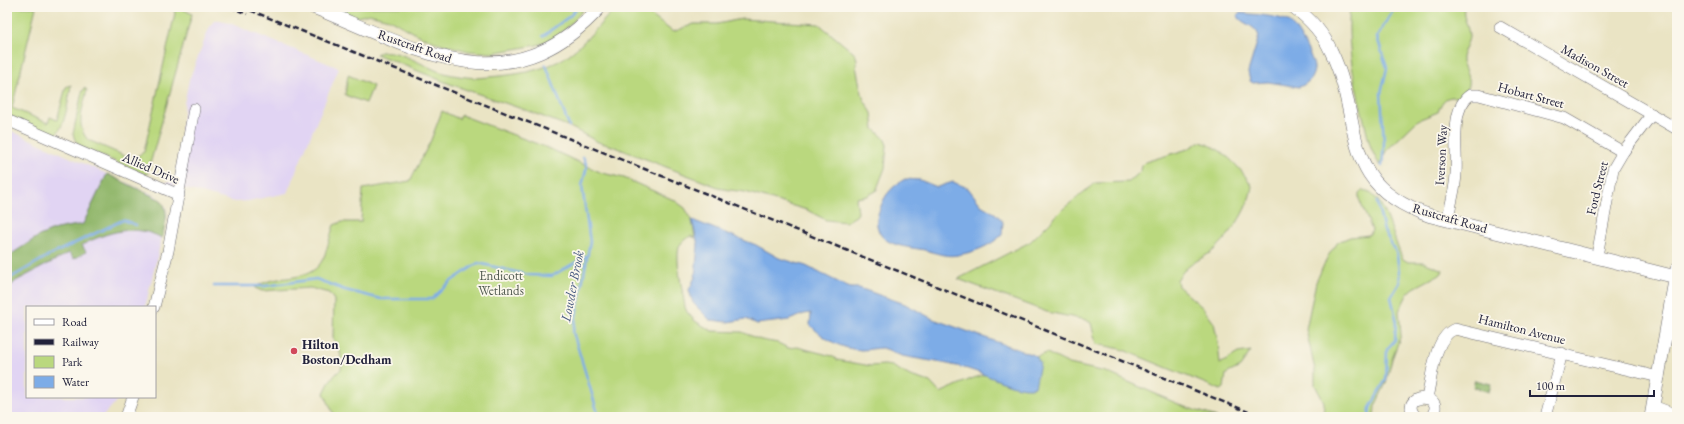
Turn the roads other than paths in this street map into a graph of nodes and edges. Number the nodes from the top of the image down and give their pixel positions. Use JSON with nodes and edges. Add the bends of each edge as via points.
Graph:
{"nodes":[{"id":1,"x":313,"y":7,"type":"edge"},
{"id":2,"x":600,"y":7,"type":"edge"},
{"id":3,"x":1294,"y":7,"type":"edge"},
{"id":4,"x":1500,"y":28,"type":"dead end"},
{"id":5,"x":1470,"y":95,"type":"joint"},
{"id":6,"x":194,"y":109,"type":"dead end"},
{"id":7,"x":1652,"y":114,"type":"junction"},
{"id":8,"x":7,"y":120,"type":"edge"},
{"id":9,"x":1677,"y":129,"type":"edge"},
{"id":10,"x":1623,"y":152,"type":"junction"},
{"id":11,"x":179,"y":195,"type":"junction"},
{"id":12,"x":1447,"y":220,"type":"junction"},
{"id":13,"x":1597,"y":256,"type":"junction"},
{"id":14,"x":1677,"y":274,"type":"edge"},
{"id":15,"x":154,"y":306,"type":"edge"},
{"id":16,"x":1562,"y":353,"type":"junction"},
{"id":17,"x":1659,"y":377,"type":"junction"},
{"id":18,"x":133,"y":398,"type":"edge"},
{"id":19,"x":1427,"y":398,"type":"junction"},
{"id":20,"x":1652,"y":412,"type":"edge"},
{"id":21,"x":1677,"y":415,"type":"edge"},
{"id":22,"x":126,"y":417,"type":"edge"},
{"id":23,"x":1416,"y":417,"type":"edge"},
{"id":24,"x":1431,"y":417,"type":"edge"},
{"id":25,"x":1545,"y":417,"type":"edge"}],
"edges":[{"from":1,"to":2,"type":"main road","name":"Rustcraft Road","via":[[434,56],[488,64],[516,60],[547,50],[570,36]]},
{"from":3,"to":12,"type":"main road","name":"Rustcraft Road","via":[[1313,23],[1331,51],[1341,78],[1355,139],[1370,176],[1386,193],[1406,206]]},
{"from":4,"to":7,"type":"street","name":"Madison Street"},
{"from":5,"to":10,"type":"street","name":"Hobart Street","via":[[1479,95],[1564,118]]},
{"from":5,"to":12,"type":"street","name":"Iverson Way","via":[[1463,102],[1457,118],[1456,174]]},
{"from":6,"to":11,"type":"street"},
{"from":7,"to":9,"type":"street","name":"Madison Street"},
{"from":7,"to":10,"type":"street","name":"Ford Street"},
{"from":8,"to":11,"type":"street","name":"Allied Drive"},
{"from":10,"to":13,"type":"street","name":"Ford Street","via":[[1611,178]]},
{"from":11,"to":15,"type":"street","name":"Allied Drive"},
{"from":12,"to":13,"type":"main road","name":"Rustcraft Road"},
{"from":13,"to":14,"type":"main road","name":"Rustcraft Road"},
{"from":14,"to":17,"type":"main road"},
{"from":16,"to":17,"type":"street","name":"Hamilton Avenue"},
{"from":16,"to":19,"type":"street","name":"Hamilton Avenue","via":[[1456,329],[1448,332],[1440,341]]},
{"from":16,"to":25,"type":"street"},
{"from":17,"to":20,"type":"main road"},
{"from":18,"to":22,"type":"street"},
{"from":19,"to":23,"type":"street","via":[[1418,398],[1413,402],[1412,412]]},
{"from":19,"to":24,"type":"street","name":"Hamilton Avenue","via":[[1434,406]]},
{"from":20,"to":21,"type":"street"}]}
